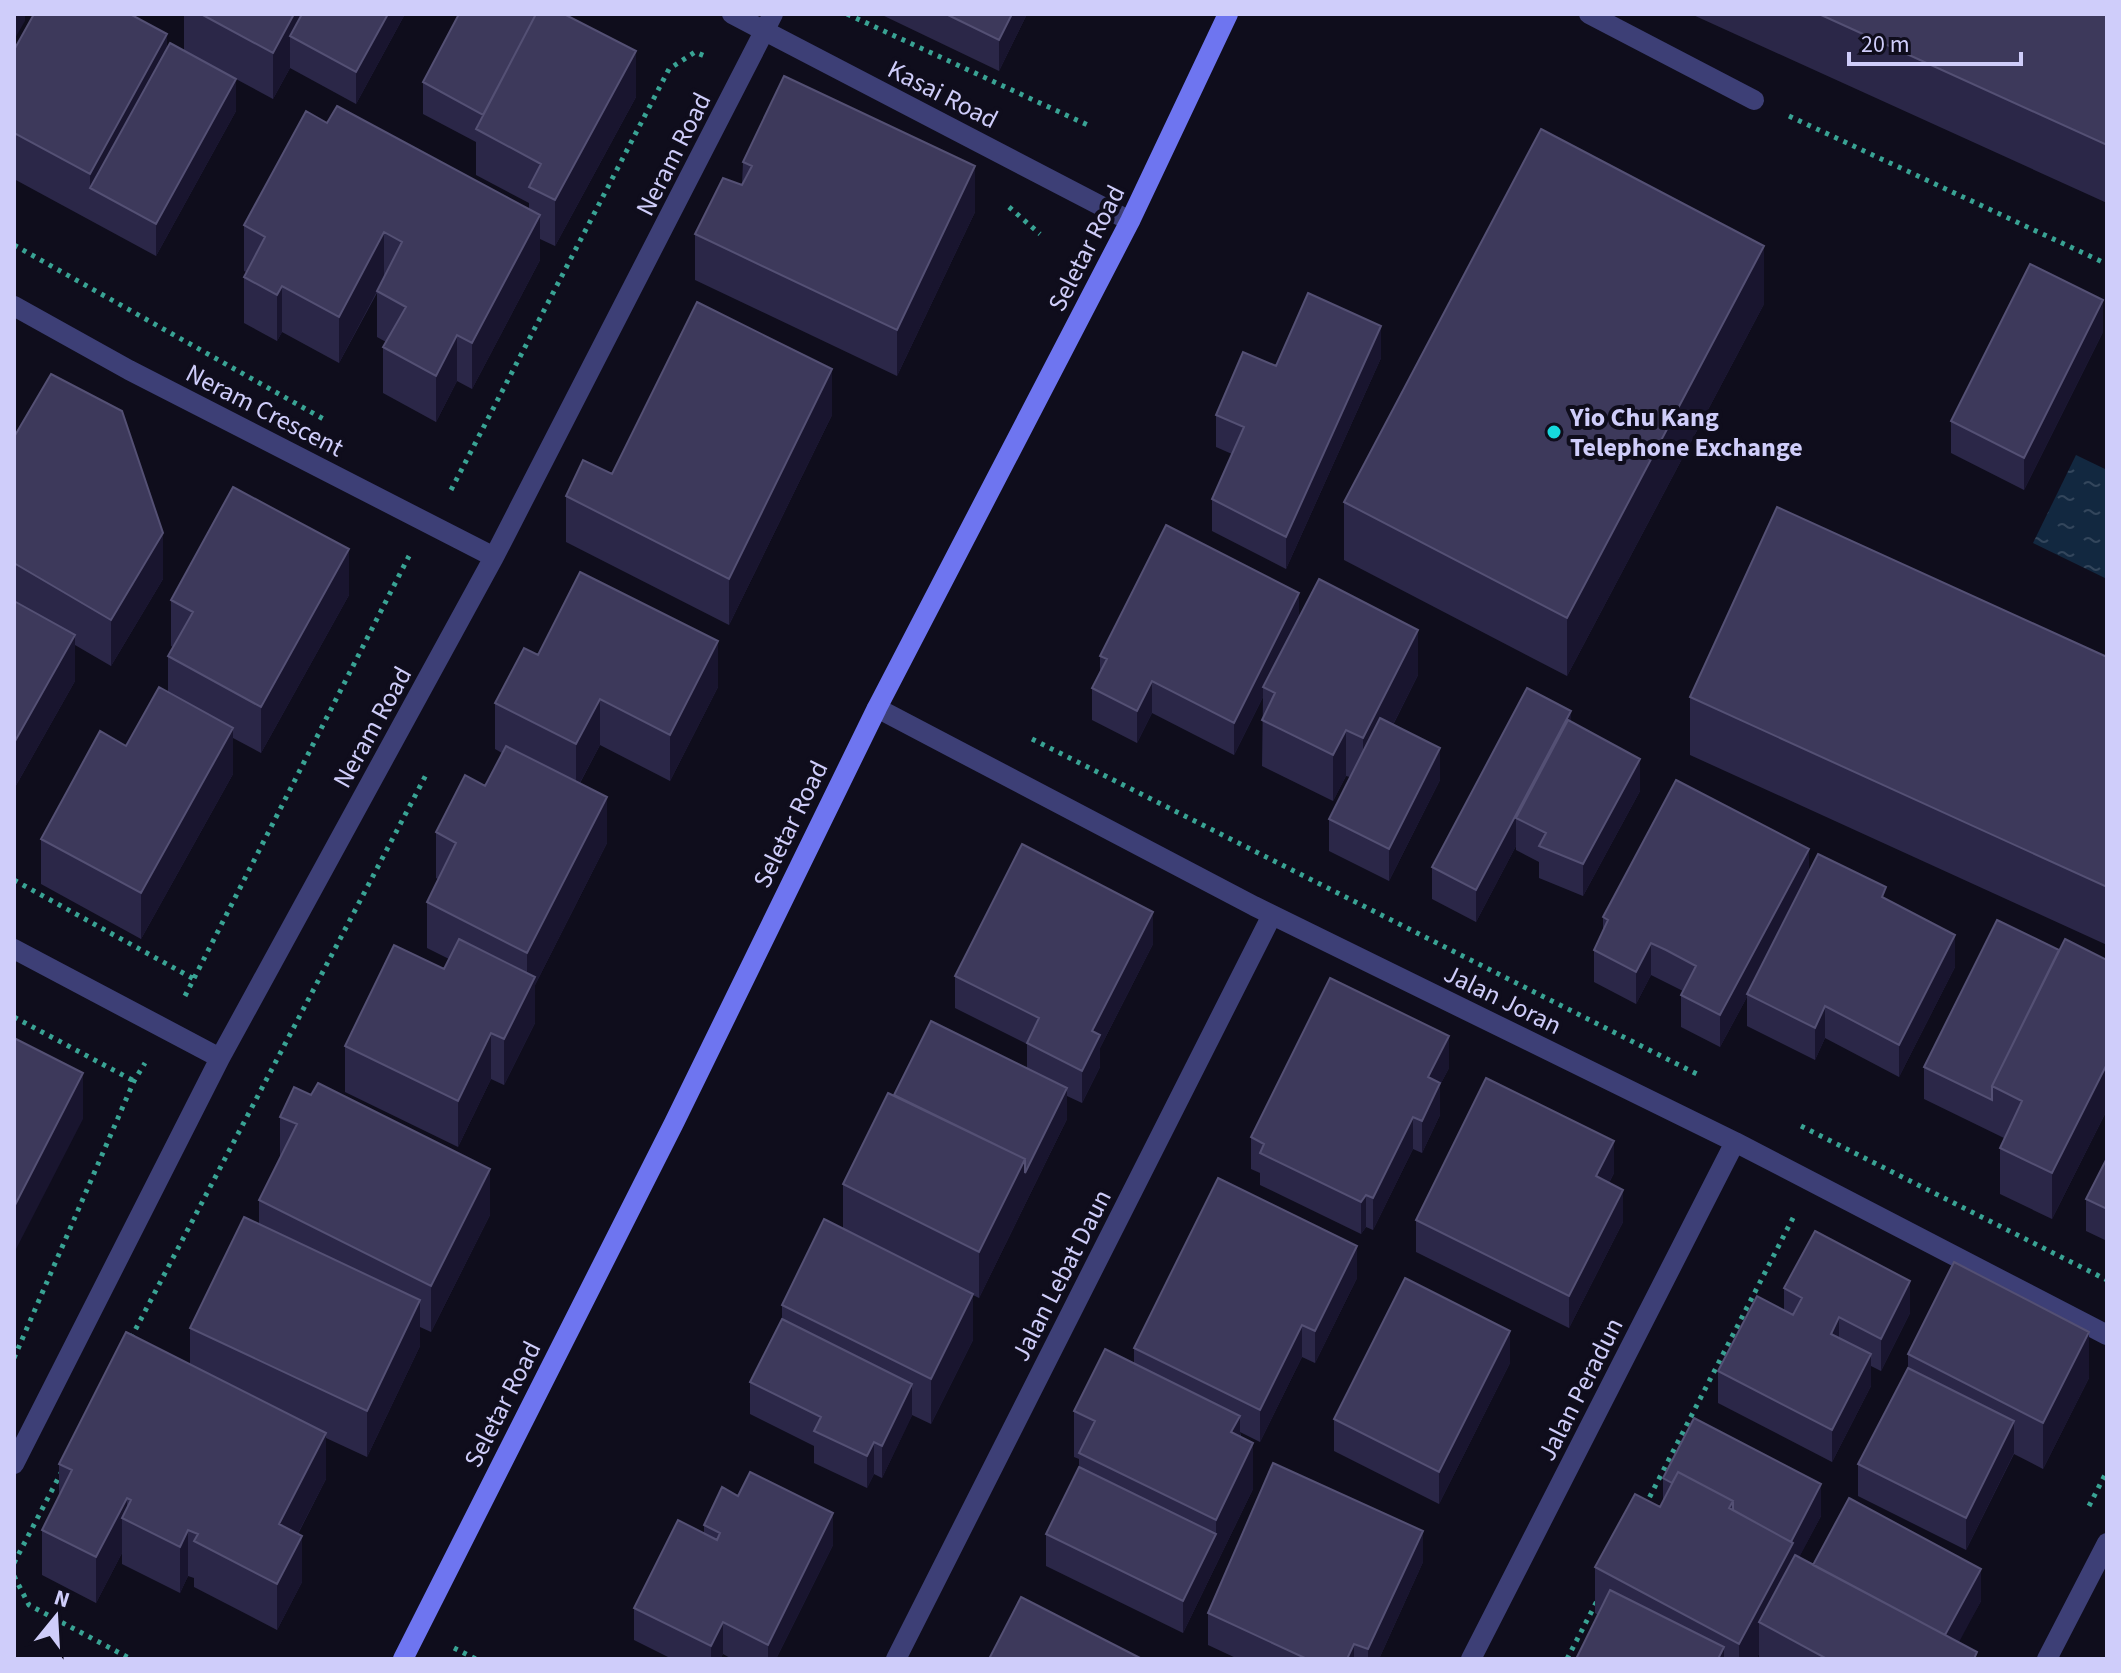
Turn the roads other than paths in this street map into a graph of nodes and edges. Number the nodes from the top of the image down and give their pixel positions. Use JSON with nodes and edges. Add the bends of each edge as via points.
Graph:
{"nodes":[{"id":1,"x":732,"y":14,"type":"edge"},
{"id":2,"x":1228,"y":14,"type":"edge"},
{"id":3,"x":1583,"y":15,"type":"edge"},
{"id":4,"x":769,"y":23,"type":"edge"},
{"id":5,"x":1754,"y":100,"type":"road end"},
{"id":6,"x":1130,"y":221,"type":"junction"},
{"id":7,"x":14,"y":306,"type":"edge"},
{"id":8,"x":494,"y":557,"type":"junction"},
{"id":9,"x":877,"y":708,"type":"junction"},
{"id":10,"x":1272,"y":915,"type":"junction"},
{"id":11,"x":14,"y":949,"type":"edge"},
{"id":12,"x":220,"y":1058,"type":"junction"},
{"id":13,"x":1735,"y":1142,"type":"junction"},
{"id":14,"x":2107,"y":1335,"type":"edge"},
{"id":15,"x":14,"y":1464,"type":"edge"},
{"id":16,"x":2107,"y":1543,"type":"edge"},
{"id":17,"x":403,"y":1659,"type":"edge"},
{"id":18,"x":896,"y":1659,"type":"edge"},
{"id":19,"x":1471,"y":1659,"type":"edge"},
{"id":20,"x":2047,"y":1659,"type":"edge"}],
"edges":[{"from":1,"to":4,"type":"street","name":"Kasai Road"},
{"from":2,"to":6,"type":"street","name":"Seletar Road"},
{"from":3,"to":5,"type":"street"},
{"from":4,"to":6,"type":"street","name":"Kasai Road"},
{"from":4,"to":8,"type":"street","name":"Neram Road"},
{"from":6,"to":9,"type":"street","name":"Seletar Road"},
{"from":7,"to":8,"type":"street","name":"Neram Crescent"},
{"from":8,"to":12,"type":"street","name":"Neram Road"},
{"from":9,"to":10,"type":"street","name":"Jalan Joran"},
{"from":9,"to":17,"type":"street","name":"Seletar Road"},
{"from":10,"to":13,"type":"street","name":"Jalan Joran"},
{"from":10,"to":18,"type":"street","name":"Jalan Lebat Daun"},
{"from":11,"to":12,"type":"street"},
{"from":12,"to":15,"type":"street","name":"Neram Road"},
{"from":13,"to":14,"type":"street","name":"Jalan Joran"},
{"from":13,"to":19,"type":"street","name":"Jalan Peradun"},
{"from":16,"to":20,"type":"street"}]}
